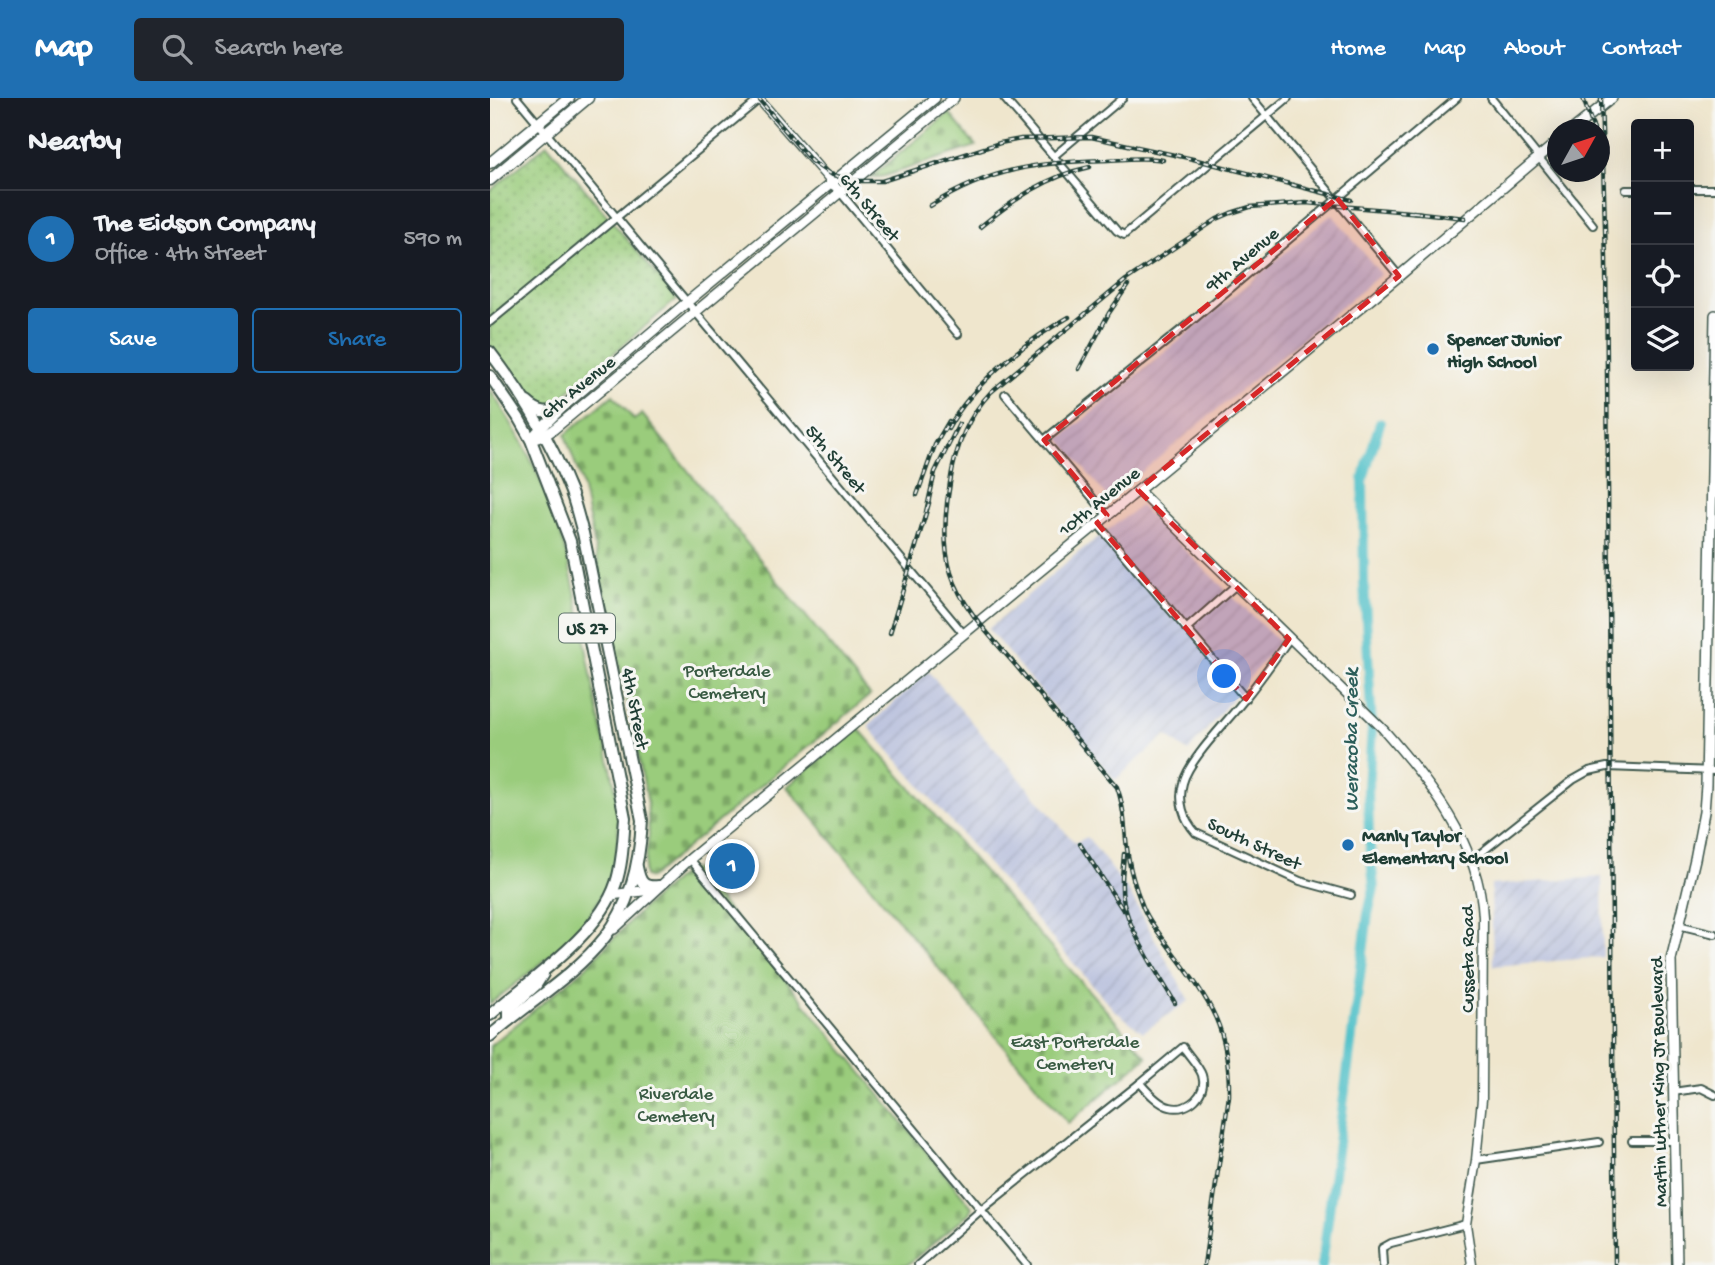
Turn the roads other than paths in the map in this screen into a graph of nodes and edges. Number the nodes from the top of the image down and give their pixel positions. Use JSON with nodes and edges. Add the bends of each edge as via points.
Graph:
{"nodes":[{"id":1,"x":517,"y":98,"type":"edge"},
{"id":2,"x":569,"y":98,"type":"edge"},
{"id":3,"x":588,"y":98,"type":"edge"},
{"id":4,"x":935,"y":98,"type":"edge"},
{"id":5,"x":954,"y":98,"type":"edge"},
{"id":6,"x":1004,"y":98,"type":"edge"},
{"id":7,"x":1123,"y":98,"type":"edge"},
{"id":8,"x":1252,"y":98,"type":"edge"},
{"id":9,"x":1288,"y":98,"type":"edge"},
{"id":10,"x":1457,"y":98,"type":"edge"},
{"id":11,"x":1491,"y":98,"type":"edge"},
{"id":12,"x":1612,"y":98,"type":"edge"},
{"id":13,"x":760,"y":99,"type":"edge"},
{"id":14,"x":1267,"y":116,"type":"junction"},
{"id":15,"x":1586,"y":119,"type":"edge"},
{"id":16,"x":538,"y":124,"type":"junction"},
{"id":17,"x":546,"y":133,"type":"junction"},
{"id":18,"x":1547,"y":149,"type":"edge"},
{"id":19,"x":1054,"y":156,"type":"junction"},
{"id":20,"x":1538,"y":156,"type":"junction"},
{"id":21,"x":490,"y":163,"type":"edge"},
{"id":22,"x":490,"y":180,"type":"edge"},
{"id":23,"x":832,"y":183,"type":"junction"},
{"id":24,"x":1715,"y":189,"type":"edge"},
{"id":25,"x":1626,"y":190,"type":"dead end"},
{"id":26,"x":1631,"y":190,"type":"edge"},
{"id":27,"x":1694,"y":190,"type":"edge"},
{"id":28,"x":840,"y":192,"type":"junction"},
{"id":29,"x":1337,"y":198,"type":"junction"},
{"id":30,"x":617,"y":219,"type":"junction"},
{"id":31,"x":1593,"y":225,"type":"dead end"},
{"id":32,"x":1399,"y":276,"type":"junction"},
{"id":33,"x":686,"y":303,"type":"junction"},
{"id":34,"x":694,"y":312,"type":"junction"},
{"id":35,"x":1715,"y":315,"type":"edge"},
{"id":36,"x":490,"y":322,"type":"edge"},
{"id":37,"x":958,"y":334,"type":"dead end"},
{"id":38,"x":490,"y":352,"type":"edge"},
{"id":39,"x":1715,"y":354,"type":"edge"},
{"id":40,"x":490,"y":376,"type":"edge"},
{"id":41,"x":1005,"y":394,"type":"dead end"},
{"id":42,"x":521,"y":396,"type":"junction"},
{"id":43,"x":565,"y":405,"type":"junction"},
{"id":44,"x":542,"y":432,"type":"junction"},
{"id":45,"x":531,"y":440,"type":"junction"},
{"id":46,"x":1044,"y":440,"type":"junction"},
{"id":47,"x":1138,"y":490,"type":"junction"},
{"id":48,"x":1107,"y":515,"type":"junction"},
{"id":49,"x":1097,"y":523,"type":"junction"},
{"id":50,"x":1236,"y":585,"type":"junction"},
{"id":51,"x":1186,"y":629,"type":"junction"},
{"id":52,"x":963,"y":633,"type":"junction"},
{"id":53,"x":1289,"y":639,"type":"junction"},
{"id":54,"x":1712,"y":678,"type":"edge"},
{"id":55,"x":1246,"y":699,"type":"junction"},
{"id":56,"x":1711,"y":771,"type":"edge"},
{"id":57,"x":690,"y":859,"type":"junction"},
{"id":58,"x":1472,"y":860,"type":"junction"},
{"id":59,"x":637,"y":867,"type":"junction"},
{"id":60,"x":659,"y":886,"type":"junction"},
{"id":61,"x":628,"y":893,"type":"junction"},
{"id":62,"x":611,"y":895,"type":"junction"},
{"id":63,"x":1351,"y":895,"type":"dead end"},
{"id":64,"x":1678,"y":925,"type":"junction"},
{"id":65,"x":1715,"y":934,"type":"edge"},
{"id":66,"x":606,"y":937,"type":"junction"},
{"id":67,"x":548,"y":966,"type":"junction"},
{"id":68,"x":490,"y":1015,"type":"edge"},
{"id":69,"x":509,"y":1020,"type":"junction"},
{"id":70,"x":490,"y":1036,"type":"edge"},
{"id":71,"x":1140,"y":1083,"type":"junction"},
{"id":72,"x":1673,"y":1092,"type":"junction"},
{"id":73,"x":1715,"y":1095,"type":"edge"},
{"id":74,"x":1632,"y":1141,"type":"dead end"},
{"id":75,"x":1674,"y":1141,"type":"junction"},
{"id":76,"x":1599,"y":1142,"type":"dead end"},
{"id":77,"x":1476,"y":1160,"type":"junction"},
{"id":78,"x":981,"y":1210,"type":"junction"},
{"id":79,"x":1466,"y":1224,"type":"junction"},
{"id":80,"x":918,"y":1265,"type":"edge"},
{"id":81,"x":1027,"y":1265,"type":"edge"},
{"id":82,"x":1383,"y":1265,"type":"edge"},
{"id":83,"x":1472,"y":1265,"type":"edge"},
{"id":84,"x":1677,"y":1265,"type":"edge"}],
"edges":[{"from":1,"to":16,"type":"street"},
{"from":2,"to":16,"type":"main road"},
{"from":3,"to":17,"type":"main road"},
{"from":4,"to":23,"type":"main road","name":"6th Avenue"},
{"from":5,"to":28,"type":"main road","name":"6th Avenue"},
{"from":6,"to":19,"type":"street"},
{"from":7,"to":19,"type":"street"},
{"from":8,"to":14,"type":"street"},
{"from":9,"to":14,"type":"street"},
{"from":10,"to":29,"type":"street","name":"9th Avenue"},
{"from":11,"to":20,"type":"street"},
{"from":12,"to":15,"type":"main road"},
{"from":13,"to":23,"type":"street","name":"6th Street"},
{"from":13,"to":30,"type":"street"},
{"from":14,"to":19,"type":"street","via":[[1124,235]]},
{"from":14,"to":29,"type":"street"},
{"from":16,"to":17,"type":"street"},
{"from":16,"to":21,"type":"main road"},
{"from":17,"to":22,"type":"main road"},
{"from":17,"to":30,"type":"street"},
{"from":18,"to":20,"type":"main road","name":"10th Avenue"},
{"from":20,"to":31,"type":"street"},
{"from":20,"to":32,"type":"main road","name":"10th Avenue"},
{"from":23,"to":28,"type":"street","name":"6th Street"},
{"from":23,"to":33,"type":"main road","name":"6th Avenue"},
{"from":24,"to":27,"type":"street"},
{"from":25,"to":26,"type":"street"},
{"from":28,"to":34,"type":"main road","name":"6th Avenue"},
{"from":28,"to":37,"type":"street","name":"6th Street"},
{"from":29,"to":32,"type":"street"},
{"from":29,"to":46,"type":"street","name":"9th Avenue"},
{"from":30,"to":33,"type":"street","name":"5th Street"},
{"from":30,"to":36,"type":"street"},
{"from":32,"to":47,"type":"main road","name":"10th Avenue"},
{"from":33,"to":34,"type":"street","name":"5th Street"},
{"from":33,"to":43,"type":"main road","name":"6th Avenue"},
{"from":34,"to":44,"type":"main road","name":"6th Avenue"},
{"from":34,"to":52,"type":"street","name":"5th Street"},
{"from":35,"to":39,"type":"main road","name":"Martin Luther King Jr Boulevard"},
{"from":38,"to":42,"type":"highway","name":"4th Street","number":"US 27"},
{"from":39,"to":54,"type":"main road","name":"Martin Luther King Jr Boulevard"},
{"from":40,"to":45,"type":"highway","name":"4th Street","number":"US 27"},
{"from":41,"to":46,"type":"street"},
{"from":42,"to":43,"type":"highway","via":[[544,412]]},
{"from":42,"to":44,"type":"highway","name":"4th Street","number":"US 27"},
{"from":43,"to":44,"type":"main road","name":"6th Avenue"},
{"from":44,"to":45,"type":"main road","name":"6th Avenue"},
{"from":44,"to":59,"type":"highway","name":"4th Street","number":"US 27","via":[[570,489],[583,533],[642,820]]},
{"from":45,"to":62,"type":"highway","name":"4th Street","number":"US 27","via":[[570,541],[622,799],[622,854]]},
{"from":46,"to":48,"type":"street"},
{"from":47,"to":48,"type":"main road","name":"10th Avenue"},
{"from":47,"to":50,"type":"street","name":"Cusseta Road"},
{"from":48,"to":49,"type":"main road","name":"10th Avenue"},
{"from":49,"to":51,"type":"street"},
{"from":49,"to":52,"type":"main road","name":"10th Avenue"},
{"from":50,"to":51,"type":"street"},
{"from":50,"to":53,"type":"street","name":"Cusseta Road"},
{"from":51,"to":55,"type":"street"},
{"from":52,"to":57,"type":"main road","name":"10th Avenue"},
{"from":53,"to":55,"type":"street","name":"South Street"},
{"from":53,"to":58,"type":"street","name":"Cusseta Road","via":[[1413,762],[1438,796]]},
{"from":54,"to":56,"type":"main road","name":"Martin Luther King Jr Boulevard"},
{"from":55,"to":63,"type":"street","name":"South Street","via":[[1185,775],[1181,802],[1186,818],[1196,833],[1300,881]]},
{"from":56,"to":58,"type":"street","via":[[1614,767],[1589,771]]},
{"from":56,"to":64,"type":"main road","name":"Martin Luther King Jr Boulevard"},
{"from":57,"to":60,"type":"main road","name":"10th Avenue"},
{"from":57,"to":78,"type":"street"},
{"from":58,"to":77,"type":"street","name":"Cusseta Road","via":[[1483,917],[1482,1098]]},
{"from":59,"to":60,"type":"highway","via":[[642,884]]},
{"from":59,"to":61,"type":"highway","name":"4th Street","number":"US 27"},
{"from":60,"to":61,"type":"main road","name":"10th Avenue"},
{"from":60,"to":66,"type":"main road","name":"10th Avenue"},
{"from":61,"to":62,"type":"main road","name":"10th Avenue"},
{"from":61,"to":66,"type":"highway","name":"4th Street","number":"US 27"},
{"from":62,"to":67,"type":"highway","name":"4th Street","number":"US 27","via":[[584,935]]},
{"from":64,"to":65,"type":"street"},
{"from":64,"to":72,"type":"main road","name":"Martin Luther King Jr Boulevard","via":[[1671,960]]},
{"from":66,"to":69,"type":"highway","name":"4th Street","number":"US 27"},
{"from":67,"to":68,"type":"highway","name":"4th Street","number":"US 27"},
{"from":67,"to":69,"type":"highway","via":[[536,985],[509,1009]]},
{"from":69,"to":70,"type":"highway","name":"4th Street","number":"US 27"},
{"from":71,"to":71,"type":"street","via":[[1183,1047],[1202,1075],[1202,1088],[1194,1102],[1182,1108],[1167,1107]]},
{"from":71,"to":78,"type":"street"},
{"from":72,"to":73,"type":"street","via":[[1701,1088]]},
{"from":72,"to":75,"type":"main road","name":"Martin Luther King Jr Boulevard"},
{"from":74,"to":75,"type":"street"},
{"from":75,"to":84,"type":"main road","name":"Martin Luther King Jr Boulevard"},
{"from":76,"to":77,"type":"street"},
{"from":77,"to":79,"type":"street","name":"Cusseta Road"},
{"from":78,"to":80,"type":"street"},
{"from":78,"to":81,"type":"street"},
{"from":79,"to":82,"type":"street","via":[[1391,1243],[1382,1248]]},
{"from":79,"to":83,"type":"street","name":"Cusseta Road"}]}
